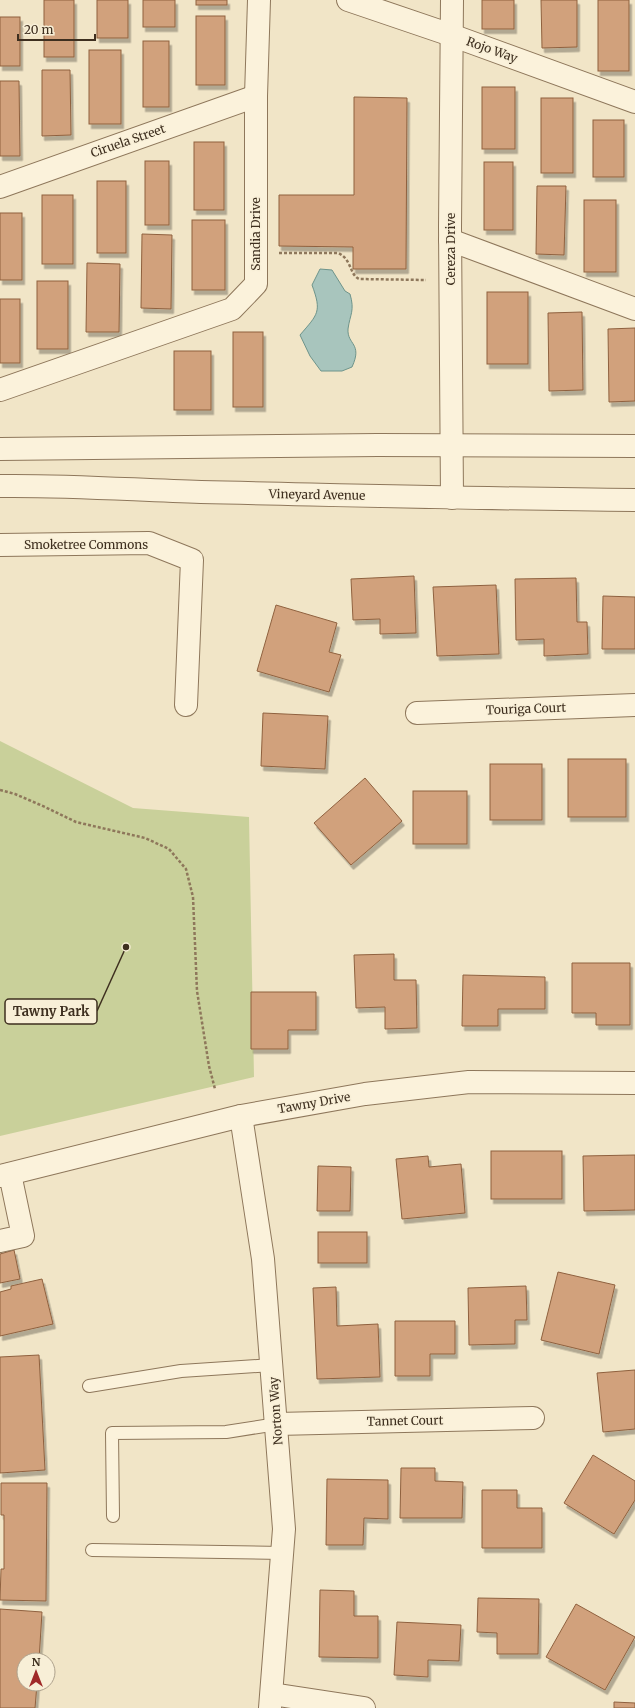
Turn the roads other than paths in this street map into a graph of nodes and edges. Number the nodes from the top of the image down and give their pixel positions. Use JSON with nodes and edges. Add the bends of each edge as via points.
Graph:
{"nodes":[{"id":1,"x":259,"y":0,"type":"edge"},
{"id":2,"x":348,"y":0,"type":"edge"},
{"id":3,"x":452,"y":0,"type":"edge"},
{"id":4,"x":451,"y":35,"type":"junction"},
{"id":5,"x":256,"y":96,"type":"junction"},
{"id":6,"x":635,"y":102,"type":"edge"},
{"id":7,"x":0,"y":187,"type":"edge"},
{"id":8,"x":450,"y":240,"type":"junction"},
{"id":9,"x":635,"y":309,"type":"edge"},
{"id":10,"x":0,"y":390,"type":"edge"},
{"id":11,"x":452,"y":445,"type":"junction"},
{"id":12,"x":635,"y":446,"type":"edge"},
{"id":13,"x":0,"y":449,"type":"edge"},
{"id":14,"x":0,"y":486,"type":"edge"},
{"id":15,"x":452,"y":498,"type":"junction"},
{"id":16,"x":635,"y":500,"type":"edge"},
{"id":17,"x":0,"y":545,"type":"edge"},
{"id":18,"x":186,"y":705,"type":"dead end"},
{"id":19,"x":635,"y":705,"type":"edge"},
{"id":20,"x":417,"y":713,"type":"dead end"},
{"id":21,"x":635,"y":1083,"type":"edge"},
{"id":22,"x":241,"y":1116,"type":"junction"},
{"id":23,"x":5,"y":1175,"type":"edge"},
{"id":24,"x":0,"y":1241,"type":"edge"},
{"id":25,"x":272,"y":1365,"type":"junction"},
{"id":26,"x":89,"y":1386,"type":"dead end"},
{"id":27,"x":533,"y":1418,"type":"dead end"},
{"id":28,"x":277,"y":1424,"type":"junction"},
{"id":29,"x":113,"y":1516,"type":"dead end"},
{"id":30,"x":92,"y":1550,"type":"dead end"},
{"id":31,"x":282,"y":1553,"type":"junction"},
{"id":32,"x":271,"y":1701,"type":"edge"},
{"id":33,"x":364,"y":1708,"type":"edge"}],
"edges":[{"from":1,"to":5,"type":"street","name":"Sandia Drive"},
{"from":2,"to":4,"type":"street","name":"Rojo Way"},
{"from":3,"to":4,"type":"street","name":"Cereza Drive"},
{"from":4,"to":6,"type":"street","name":"Rojo Way"},
{"from":4,"to":8,"type":"street","name":"Cereza Drive"},
{"from":5,"to":7,"type":"street","name":"Ciruela Street"},
{"from":5,"to":10,"type":"street","name":"Sandia Drive","via":[[256,284],[232,310]]},
{"from":8,"to":9,"type":"street"},
{"from":8,"to":11,"type":"street","name":"Cereza Drive"},
{"from":11,"to":12,"type":"street"},
{"from":11,"to":13,"type":"street"},
{"from":11,"to":15,"type":"street","name":"Cereza Drive"},
{"from":14,"to":15,"type":"street","name":"Vineyard Avenue"},
{"from":15,"to":16,"type":"street","name":"Vineyard Avenue"},
{"from":17,"to":18,"type":"street","name":"Smoketree Commons","via":[[148,543],[192,560]]},
{"from":19,"to":20,"type":"street","name":"Touriga Court"},
{"from":21,"to":22,"type":"street","name":"Tawny Drive","via":[[469,1082],[365,1094]]},
{"from":22,"to":23,"type":"street","name":"Tawny Drive"},
{"from":22,"to":25,"type":"street","name":"Norton Way","via":[[264,1259]]},
{"from":23,"to":24,"type":"street","via":[[24,1236]]},
{"from":25,"to":26,"type":"lane","via":[[181,1371]]},
{"from":25,"to":28,"type":"street","name":"Norton Way"},
{"from":27,"to":28,"type":"street","name":"Tannet Court"},
{"from":28,"to":29,"type":"lane","via":[[226,1432],[112,1433]]},
{"from":28,"to":31,"type":"street","name":"Norton Way","via":[[284,1529]]},
{"from":30,"to":31,"type":"lane"},
{"from":31,"to":32,"type":"street","name":"Norton Way"},
{"from":32,"to":33,"type":"street"}]}
